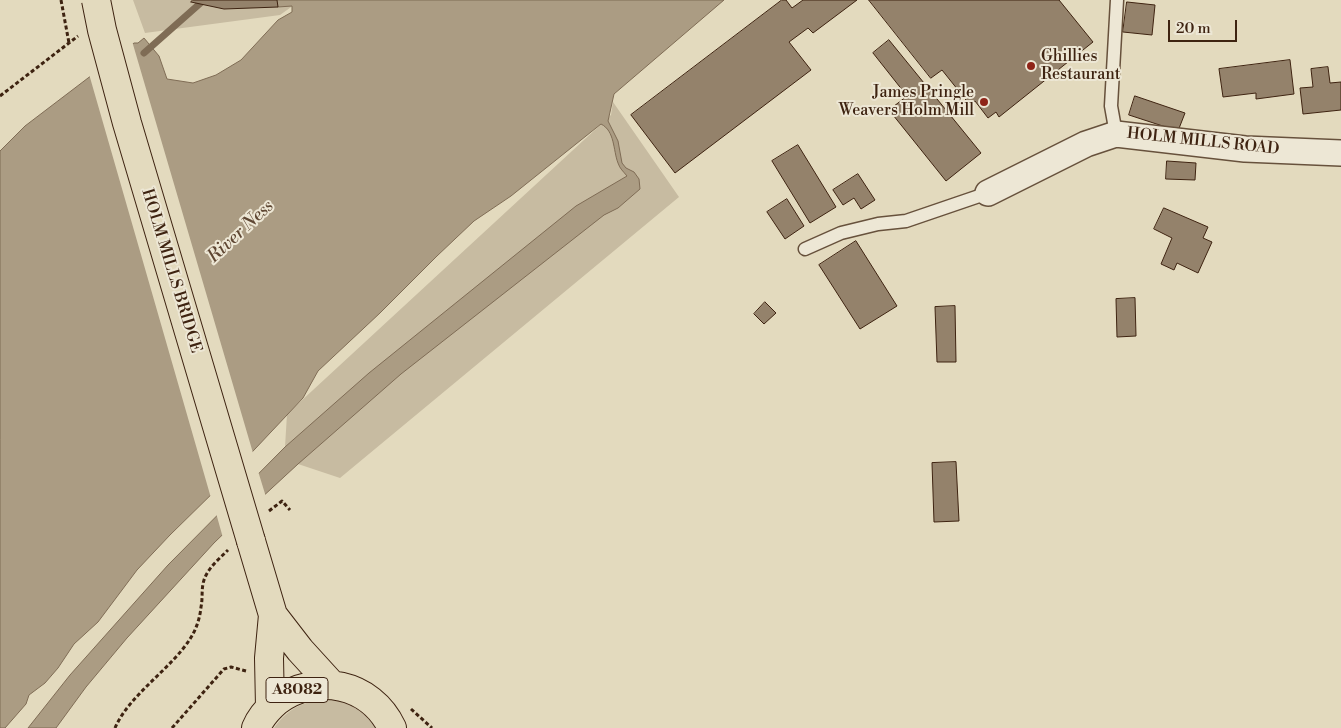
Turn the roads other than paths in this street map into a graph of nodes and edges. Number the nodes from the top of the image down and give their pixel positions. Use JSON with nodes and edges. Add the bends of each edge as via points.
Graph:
{"nodes":[{"id":1,"x":96,"y":0,"type":"edge"},
{"id":2,"x":1117,"y":0,"type":"edge"},
{"id":3,"x":1116,"y":134,"type":"junction"},
{"id":4,"x":1341,"y":153,"type":"edge"},
{"id":5,"x":988,"y":193,"type":"joint"},
{"id":6,"x":805,"y":250,"type":"dead end"},
{"id":7,"x":273,"y":615,"type":"junction"},
{"id":8,"x":331,"y":684,"type":"junction"},
{"id":9,"x":263,"y":717,"type":"edge"},
{"id":10,"x":392,"y":728,"type":"edge"}],
"edges":[{"from":1,"to":7,"type":"main road","name":"HOLM MILLS BRIDGE","number":"A8082","bridge":true,"via":[[241,544]]},
{"from":2,"to":3,"type":"lane","via":[[1111,106]]},
{"from":3,"to":4,"type":"street","name":"HOLM MILLS ROAD","via":[[1245,149]]},
{"from":3,"to":5,"type":"street","name":"HOLM MILLS ROAD","via":[[1086,144]]},
{"from":5,"to":6,"type":"lane","via":[[906,220],[841,232]]},
{"from":7,"to":8,"type":"main road","number":"A8082"},
{"from":7,"to":9,"type":"main road","number":"A8082"},
{"from":8,"to":9,"type":"main road","number":"A8082","via":[[309,686],[288,693]]},
{"from":8,"to":10,"type":"main road","number":"A8082","via":[[353,690],[372,701],[388,718]]}]}
